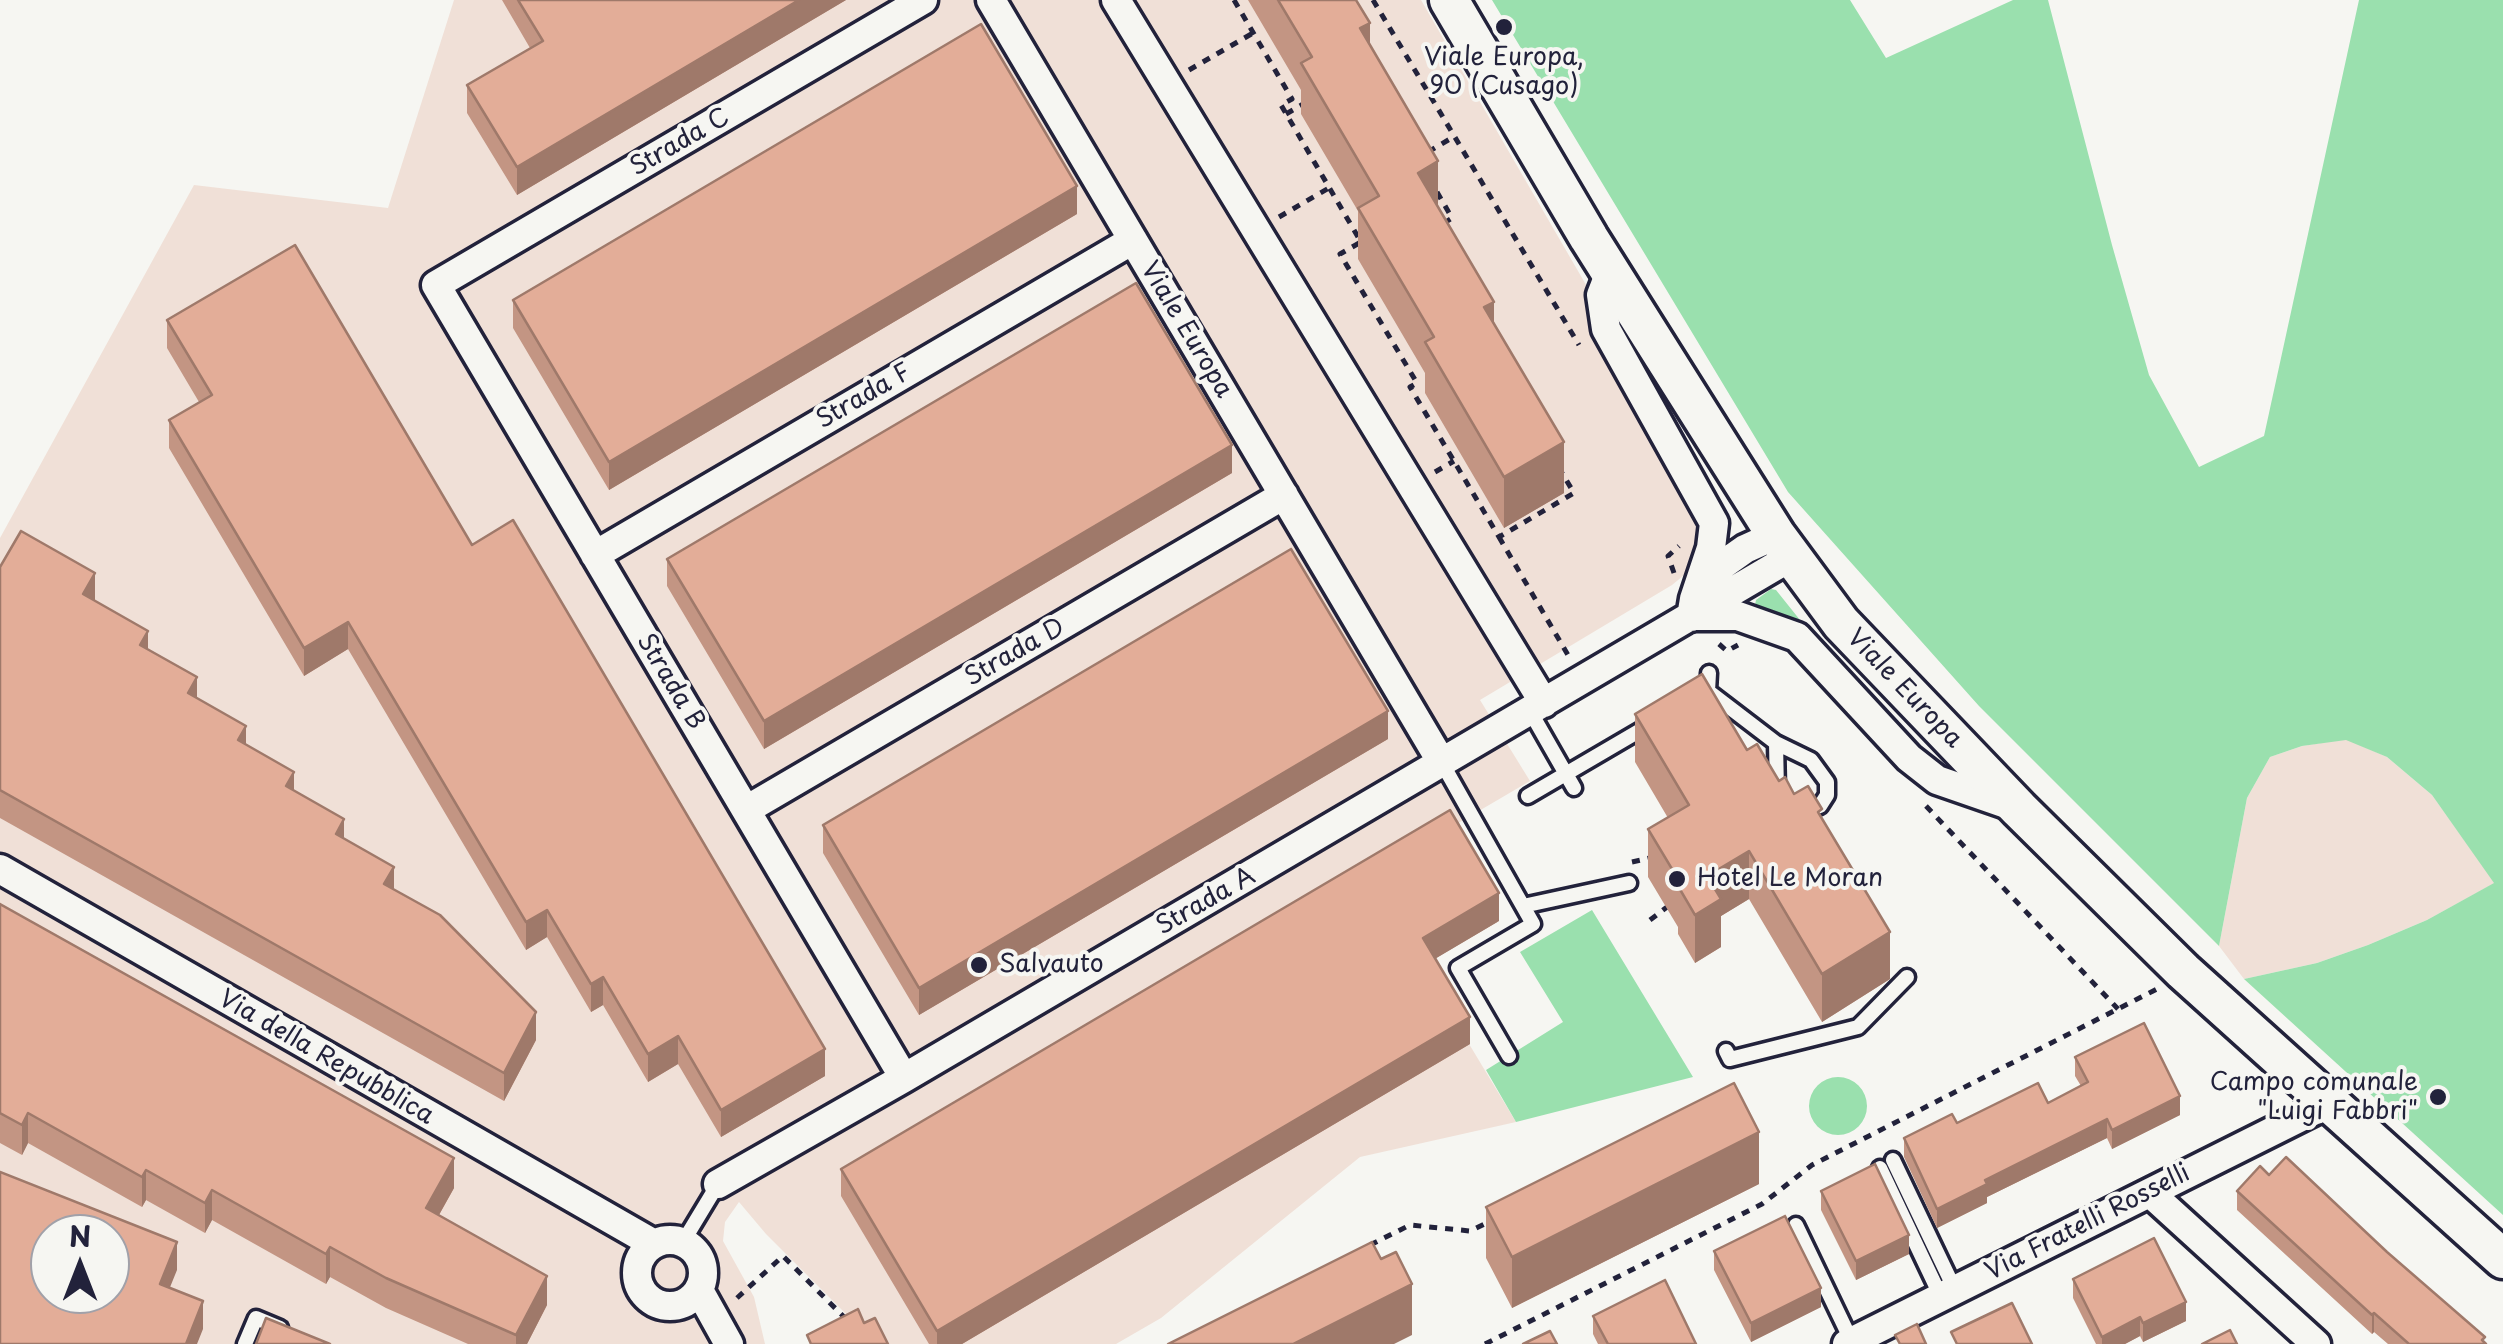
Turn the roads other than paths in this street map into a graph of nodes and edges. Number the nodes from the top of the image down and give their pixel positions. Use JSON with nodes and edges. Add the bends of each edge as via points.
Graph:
{"nodes":[{"id":1,"x":923,"y":0,"type":"edge"},
{"id":2,"x":991,"y":0,"type":"edge"},
{"id":3,"x":1116,"y":0,"type":"edge"},
{"id":4,"x":1449,"y":0,"type":"edge"},
{"id":5,"x":1133,"y":240,"type":"junction"},
{"id":6,"x":1610,"y":272,"type":"junction"},
{"id":7,"x":436,"y":286,"type":"joint"},
{"id":8,"x":1284,"y":495,"type":"junction"},
{"id":9,"x":1783,"y":546,"type":"junction"},
{"id":10,"x":596,"y":555,"type":"junction"},
{"id":11,"x":1691,"y":616,"type":"junction"},
{"id":12,"x":1709,"y":673,"type":"dead end"},
{"id":13,"x":1708,"y":691,"type":"junction"},
{"id":14,"x":1692,"y":700,"type":"edge"},
{"id":15,"x":1537,"y":707,"type":"junction"},
{"id":16,"x":1660,"y":719,"type":"edge"},
{"id":17,"x":1776,"y":743,"type":"junction"},
{"id":18,"x":1442,"y":763,"type":"junction"},
{"id":19,"x":1566,"y":774,"type":"junction"},
{"id":20,"x":1574,"y":788,"type":"dead end"},
{"id":21,"x":1528,"y":796,"type":"dead end"},
{"id":22,"x":2019,"y":809,"type":"junction"},
{"id":23,"x":746,"y":810,"type":"junction"},
{"id":24,"x":0,"y":869,"type":"edge"},
{"id":25,"x":1629,"y":883,"type":"dead end"},
{"id":26,"x":1523,"y":906,"type":"junction"},
{"id":27,"x":1907,"y":977,"type":"dead end"},
{"id":28,"x":1726,"y":1051,"type":"dead end"},
{"id":29,"x":1508,"y":1056,"type":"dead end"},
{"id":30,"x":904,"y":1078,"type":"junction"},
{"id":31,"x":2329,"y":1103,"type":"junction"},
{"id":32,"x":1886,"y":1164,"type":"dead end"},
{"id":33,"x":718,"y":1184,"type":"joint"},
{"id":34,"x":2150,"y":1192,"type":"junction"},
{"id":35,"x":1796,"y":1225,"type":"dead end"},
{"id":36,"x":683,"y":1242,"type":"junction"},
{"id":37,"x":654,"y":1244,"type":"junction"},
{"id":38,"x":2503,"y":1260,"type":"edge"},
{"id":39,"x":699,"y":1290,"type":"junction"},
{"id":40,"x":1948,"y":1294,"type":"junction"},
{"id":41,"x":302,"y":1338,"type":"edge"},
{"id":42,"x":1850,"y":1343,"type":"edge"},
{"id":43,"x":244,"y":1344,"type":"edge"},
{"id":44,"x":729,"y":1344,"type":"edge"},
{"id":45,"x":2316,"y":1344,"type":"edge"}],
"edges":[{"from":1,"to":7,"type":"street","name":"Strada C"},
{"from":2,"to":5,"type":"street","name":"Viale Europa"},
{"from":3,"to":15,"type":"street"},
{"from":4,"to":6,"type":"main road","name":"Viale Europa"},
{"from":5,"to":8,"type":"street","name":"Viale Europa"},
{"from":5,"to":10,"type":"street","name":"Strada F"},
{"from":6,"to":9,"type":"main road","name":"Viale Europa"},
{"from":6,"to":11,"type":"street","via":[[1601,294],[1606,330],[1714,523]]},
{"from":7,"to":10,"type":"street","name":"Strada B"},
{"from":8,"to":18,"type":"street","name":"Viale Europa"},
{"from":8,"to":23,"type":"street","name":"Strada D"},
{"from":9,"to":11,"type":"street","name":"Strada A"},
{"from":9,"to":22,"type":"main road","name":"Viale Europa","via":[[1840,623]]},
{"from":10,"to":23,"type":"street","name":"Strada B"},
{"from":11,"to":15,"type":"street","name":"Strada A"},
{"from":11,"to":22,"type":"street","via":[[1738,616],[1797,637],[1937,780]]},
{"from":12,"to":13,"type":"lane"},
{"from":13,"to":14,"type":"lane"},
{"from":13,"to":17,"type":"lane"},
{"from":15,"to":18,"type":"street","name":"Strada A"},
{"from":15,"to":19,"type":"lane"},
{"from":16,"to":19,"type":"lane"},
{"from":17,"to":17,"type":"lane","via":[[1783,804],[1794,812],[1820,806],[1827,795],[1821,770]]},
{"from":18,"to":26,"type":"lane"},
{"from":18,"to":30,"type":"street","name":"Strada A"},
{"from":19,"to":20,"type":"lane"},
{"from":19,"to":21,"type":"lane"},
{"from":22,"to":31,"type":"main road","name":"Viale Europa"},
{"from":23,"to":30,"type":"street","name":"Strada B"},
{"from":24,"to":37,"type":"street","name":"Via della Repubblica"},
{"from":25,"to":26,"type":"lane"},
{"from":26,"to":29,"type":"lane","via":[[1534,924],[1458,968]]},
{"from":27,"to":28,"type":"lane","via":[[1858,1026],[1730,1060]]},
{"from":30,"to":33,"type":"street","name":"Strada A"},
{"from":31,"to":34,"type":"street","name":"Via Fratelli Rosselli"},
{"from":31,"to":38,"type":"main road","name":"Viale Europa"},
{"from":32,"to":40,"type":"lane"},
{"from":33,"to":36,"type":"lane"},
{"from":34,"to":40,"type":"street","name":"Via Fratelli Rosselli"},
{"from":34,"to":45,"type":"street"},
{"from":35,"to":42,"type":"lane"},
{"from":36,"to":37,"type":"street"},
{"from":36,"to":39,"type":"street","via":[[704,1268]]},
{"from":37,"to":39,"type":"street","via":[[637,1271],[650,1300],[683,1304]]},
{"from":39,"to":44,"type":"street"},
{"from":40,"to":42,"type":"street","name":"Via Fratelli Rosselli"},
{"from":41,"to":43,"type":"lane","via":[[256,1318]]}]}
